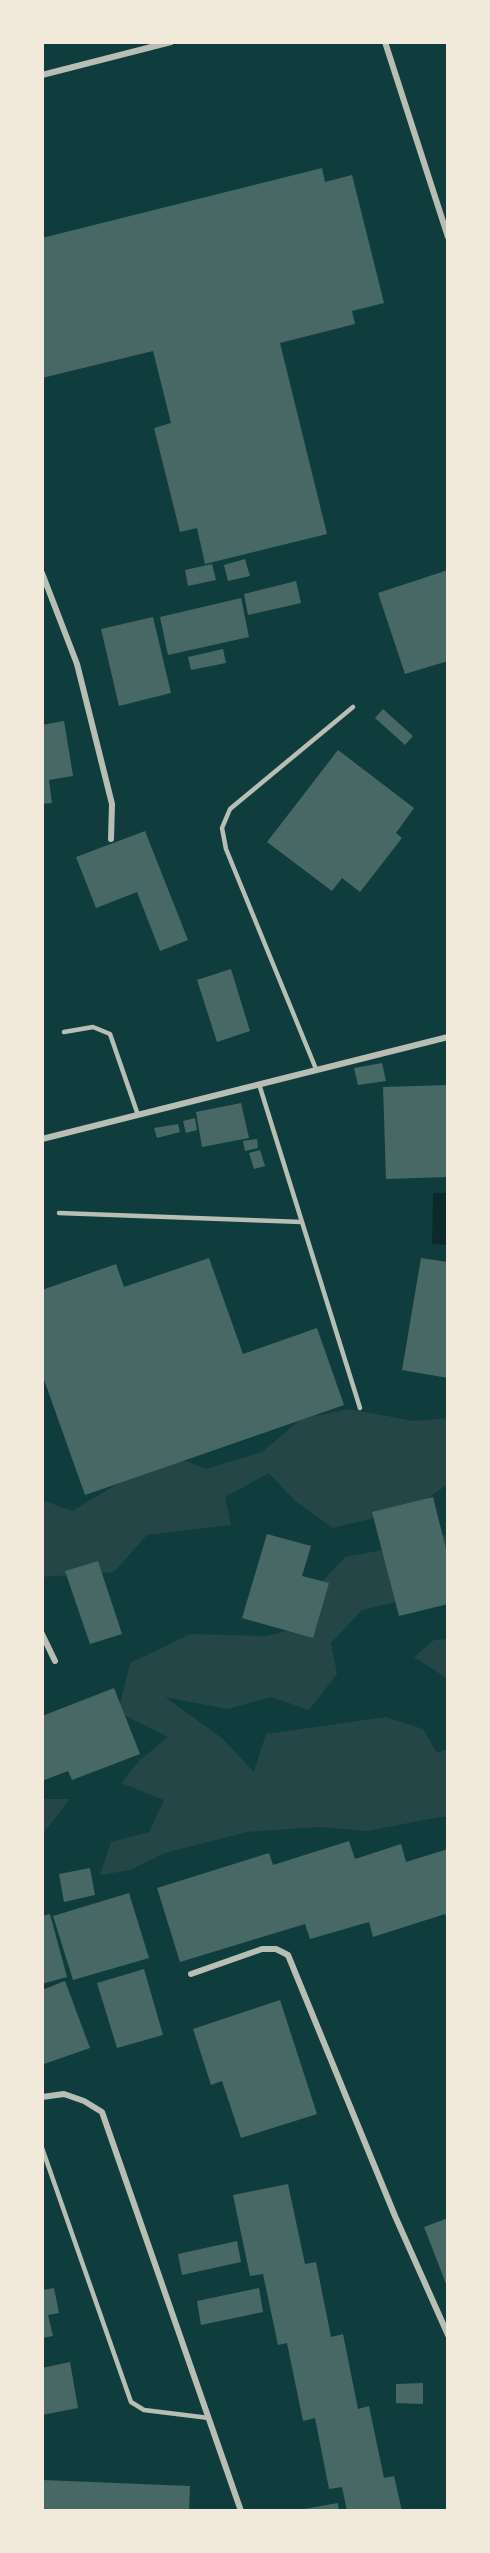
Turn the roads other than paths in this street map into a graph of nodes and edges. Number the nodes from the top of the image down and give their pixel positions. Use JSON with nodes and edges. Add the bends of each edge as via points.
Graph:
{"nodes":[{"id":1,"x":171,"y":42,"type":"edge"},
{"id":2,"x":385,"y":42,"type":"edge"},
{"id":3,"x":42,"y":75,"type":"edge"},
{"id":4,"x":448,"y":237,"type":"edge"},
{"id":5,"x":42,"y":573,"type":"edge"},
{"id":6,"x":352,"y":707,"type":"dead end"},
{"id":7,"x":111,"y":839,"type":"dead end"},
{"id":8,"x":64,"y":1032,"type":"dead end"},
{"id":9,"x":448,"y":1037,"type":"edge"},
{"id":10,"x":316,"y":1069,"type":"junction"},
{"id":11,"x":259,"y":1084,"type":"junction"},
{"id":12,"x":138,"y":1115,"type":"junction"},
{"id":13,"x":42,"y":1138,"type":"edge"},
{"id":14,"x":59,"y":1213,"type":"dead end"},
{"id":15,"x":302,"y":1222,"type":"junction"},
{"id":16,"x":360,"y":1408,"type":"dead end"},
{"id":17,"x":42,"y":1634,"type":"edge"},
{"id":18,"x":55,"y":1661,"type":"dead end"},
{"id":19,"x":191,"y":1974,"type":"dead end"},
{"id":20,"x":42,"y":2097,"type":"edge"},
{"id":21,"x":42,"y":2148,"type":"edge"},
{"id":22,"x":448,"y":2335,"type":"edge"},
{"id":23,"x":209,"y":2418,"type":"junction"},
{"id":24,"x":241,"y":2511,"type":"edge"}],
"edges":[{"from":1,"to":3,"type":"street"},
{"from":2,"to":4,"type":"street"},
{"from":5,"to":7,"type":"street","via":[[77,664],[112,804]]},
{"from":6,"to":10,"type":"lane","via":[[230,809],[222,828],[226,849]]},
{"from":8,"to":12,"type":"lane","via":[[93,1027],[110,1034]]},
{"from":9,"to":10,"type":"street"},
{"from":10,"to":11,"type":"street"},
{"from":11,"to":12,"type":"street"},
{"from":11,"to":15,"type":"lane"},
{"from":12,"to":13,"type":"street"},
{"from":14,"to":15,"type":"lane"},
{"from":15,"to":16,"type":"lane"},
{"from":17,"to":18,"type":"street"},
{"from":19,"to":22,"type":"street","via":[[262,1949],[276,1949],[288,1956]]},
{"from":20,"to":23,"type":"street","via":[[64,2094],[102,2112]]},
{"from":21,"to":23,"type":"lane","via":[[131,2402],[144,2410]]},
{"from":23,"to":24,"type":"street"}]}
